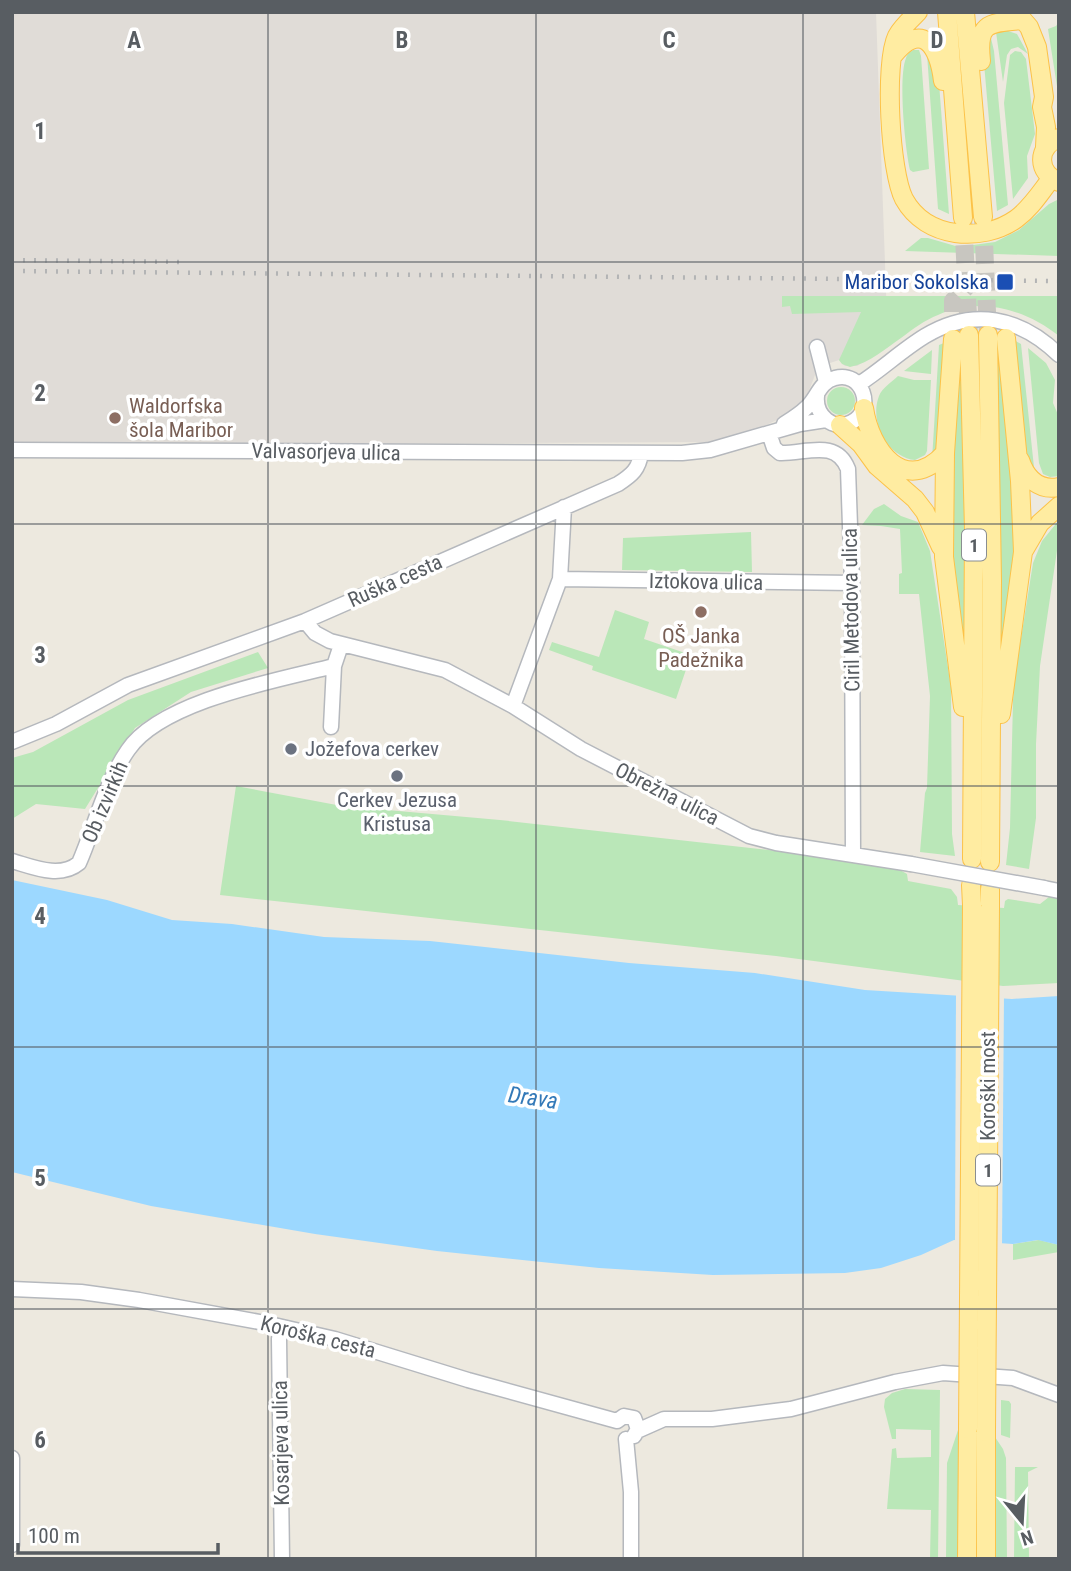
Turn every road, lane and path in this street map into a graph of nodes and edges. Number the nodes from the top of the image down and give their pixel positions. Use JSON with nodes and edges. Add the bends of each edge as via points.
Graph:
{"nodes":[{"id":1,"x":918,"y":12,"type":"edge"},
{"id":2,"x":947,"y":12,"type":"edge"},
{"id":3,"x":965,"y":12,"type":"edge"},
{"id":4,"x":1019,"y":16,"type":"edge"},
{"id":5,"x":892,"y":57,"type":"junction"},
{"id":6,"x":1044,"y":97,"type":"junction"},
{"id":7,"x":974,"y":107,"type":"junction"},
{"id":8,"x":957,"y":120,"type":"junction"},
{"id":9,"x":1059,"y":123,"type":"edge"},
{"id":10,"x":1052,"y":142,"type":"edge"},
{"id":11,"x":1055,"y":181,"type":"edge"},
{"id":12,"x":983,"y":216,"type":"tunnel mouth"},
{"id":13,"x":963,"y":218,"type":"tunnel mouth"},
{"id":14,"x":817,"y":347,"type":"dead end"},
{"id":15,"x":1059,"y":355,"type":"edge"},
{"id":16,"x":826,"y":382,"type":"junction"},
{"id":17,"x":859,"y":384,"type":"junction"},
{"id":18,"x":817,"y":396,"type":"junction"},
{"id":19,"x":864,"y":408,"type":"junction"},
{"id":20,"x":833,"y":422,"type":"junction"},
{"id":21,"x":769,"y":433,"type":"junction"},
{"id":22,"x":12,"y":450,"type":"edge"},
{"id":23,"x":1017,"y":450,"type":"junction"},
{"id":24,"x":641,"y":453,"type":"junction"},
{"id":25,"x":945,"y":453,"type":"junction"},
{"id":26,"x":1059,"y":487,"type":"edge"},
{"id":27,"x":1059,"y":506,"type":"edge"},
{"id":28,"x":564,"y":507,"type":"junction"},
{"id":29,"x":1023,"y":552,"type":"junction"},
{"id":30,"x":944,"y":556,"type":"junction"},
{"id":31,"x":560,"y":579,"type":"junction"},
{"id":32,"x":852,"y":583,"type":"junction"},
{"id":33,"x":305,"y":621,"type":"junction"},
{"id":34,"x":341,"y":645,"type":"junction"},
{"id":35,"x":334,"y":666,"type":"junction"},
{"id":36,"x":513,"y":706,"type":"junction"},
{"id":37,"x":331,"y":727,"type":"dead end"},
{"id":38,"x":12,"y":742,"type":"edge"},
{"id":39,"x":991,"y":751,"type":"junction"},
{"id":40,"x":973,"y":754,"type":"junction"},
{"id":41,"x":853,"y":854,"type":"junction"},
{"id":42,"x":12,"y":861,"type":"edge"},
{"id":43,"x":971,"y":886,"type":"dead end"},
{"id":44,"x":1052,"y":889,"type":"edge"},
{"id":45,"x":12,"y":1289,"type":"edge"},
{"id":46,"x":282,"y":1327,"type":"junction"},
{"id":47,"x":1056,"y":1389,"type":"edge"},
{"id":48,"x":632,"y":1417,"type":"junction"},
{"id":49,"x":664,"y":1419,"type":"junction"},
{"id":50,"x":617,"y":1421,"type":"junction"},
{"id":51,"x":977,"y":1431,"type":"junction"},
{"id":52,"x":632,"y":1435,"type":"junction"},
{"id":53,"x":12,"y":1458,"type":"edge"},
{"id":54,"x":12,"y":1545,"type":"edge"},
{"id":55,"x":282,"y":1559,"type":"edge"},
{"id":56,"x":631,"y":1559,"type":"edge"},
{"id":57,"x":967,"y":1559,"type":"edge"},
{"id":58,"x":986,"y":1559,"type":"edge"}],
"edges":[{"from":1,"to":5,"type":"main road","via":[[898,34]]},
{"from":2,"to":8,"type":"main road"},
{"from":3,"to":7,"type":"main road"},
{"from":4,"to":6,"type":"main road","via":[[1035,40]]},
{"from":4,"to":7,"type":"main road","via":[[994,23],[981,34],[982,78]]},
{"from":5,"to":8,"type":"main road","via":[[911,39],[933,46],[945,96]]},
{"from":5,"to":11,"type":"main road","via":[[893,161],[903,196],[923,219],[949,232],[991,232],[1016,219]]},
{"from":6,"to":9,"type":"main road"},
{"from":6,"to":10,"type":"main road","via":[[1041,107]]},
{"from":7,"to":12,"type":"main road"},
{"from":8,"to":13,"type":"main road"},
{"from":10,"to":11,"type":"main road","via":[[1042,153],[1042,167]]},
{"from":14,"to":16,"type":"street"},
{"from":15,"to":17,"type":"street","via":[[1037,336],[1014,325],[998,320],[963,321],[923,337]]},
{"from":16,"to":17,"type":"street","via":[[843,377]]},
{"from":16,"to":18,"type":"street"},
{"from":17,"to":19,"type":"street"},
{"from":18,"to":20,"type":"street","via":[[817,407]]},
{"from":18,"to":21,"type":"street","via":[[797,416]]},
{"from":19,"to":20,"type":"street","via":[[855,421]]},
{"from":19,"to":25,"type":"main road","via":[[870,437],[900,468],[922,471]]},
{"from":20,"to":21,"type":"street","via":[[800,424]]},
{"from":20,"to":30,"type":"main road","via":[[920,505]]},
{"from":21,"to":24,"type":"street","via":[[710,450]]},
{"from":21,"to":32,"type":"street","name":"Ciril Metodova ulica","via":[[780,453],[823,449],[837,452],[845,460]]},
{"from":22,"to":24,"type":"street","name":"Valvasorjeva ulica"},
{"from":23,"to":26,"type":"main road","via":[[1027,476],[1041,487]]},
{"from":23,"to":29,"type":"main road"},
{"from":23,"to":39,"type":"main road","number":"1","via":[[997,336]]},
{"from":24,"to":28,"type":"street","name":"Ruška cesta","via":[[631,476]]},
{"from":25,"to":30,"type":"main road"},
{"from":25,"to":40,"type":"main road","number":"1","via":[[961,337],[974,530]]},
{"from":27,"to":29,"type":"main road","via":[[1040,523]]},
{"from":28,"to":31,"type":"street"},
{"from":28,"to":33,"type":"street","name":"Ruška cesta"},
{"from":29,"to":39,"type":"main road","via":[[1001,722]]},
{"from":30,"to":40,"type":"main road"},
{"from":31,"to":32,"type":"street","name":"Iztokova ulica"},
{"from":31,"to":36,"type":"street"},
{"from":32,"to":41,"type":"street","name":"Ciril Metodova ulica"},
{"from":33,"to":34,"type":"street","name":"Obrežna ulica","via":[[315,633]]},
{"from":33,"to":38,"type":"street","name":"Ruška cesta","via":[[128,685]]},
{"from":34,"to":35,"type":"street"},
{"from":34,"to":36,"type":"street","name":"Obrežna ulica","via":[[445,670]]},
{"from":35,"to":37,"type":"street"},
{"from":35,"to":42,"type":"street","name":"Ob izvirkih","via":[[202,702],[164,720],[129,748],[79,863],[59,871]]},
{"from":36,"to":41,"type":"street","name":"Obrežna ulica","via":[[581,749],[749,836]]},
{"from":39,"to":40,"type":"main road","number":"1","via":[[981,861]]},
{"from":41,"to":44,"type":"street","name":"Obrežna ulica","bridge":true},
{"from":43,"to":51,"type":"main road","name":"Koroški most","number":"1","bridge":true,"via":[[984,900]]},
{"from":45,"to":46,"type":"street","name":"Koroška cesta","via":[[66,1290],[139,1300]]},
{"from":46,"to":50,"type":"street","name":"Koroška cesta"},
{"from":46,"to":55,"type":"street","name":"Kosarjeva ulica"},
{"from":47,"to":49,"type":"street","via":[[1013,1378],[943,1373],[791,1409],[712,1419]]},
{"from":48,"to":49,"type":"street","via":[[650,1413]]},
{"from":48,"to":50,"type":"street"},
{"from":48,"to":52,"type":"street","via":[[638,1424]]},
{"from":49,"to":52,"type":"street"},
{"from":50,"to":52,"type":"street","via":[[616,1433]]},
{"from":51,"to":57,"type":"main road","number":"1"},
{"from":51,"to":58,"type":"main road","number":"1"},
{"from":52,"to":56,"type":"street"},
{"from":53,"to":54,"type":"street"}]}
